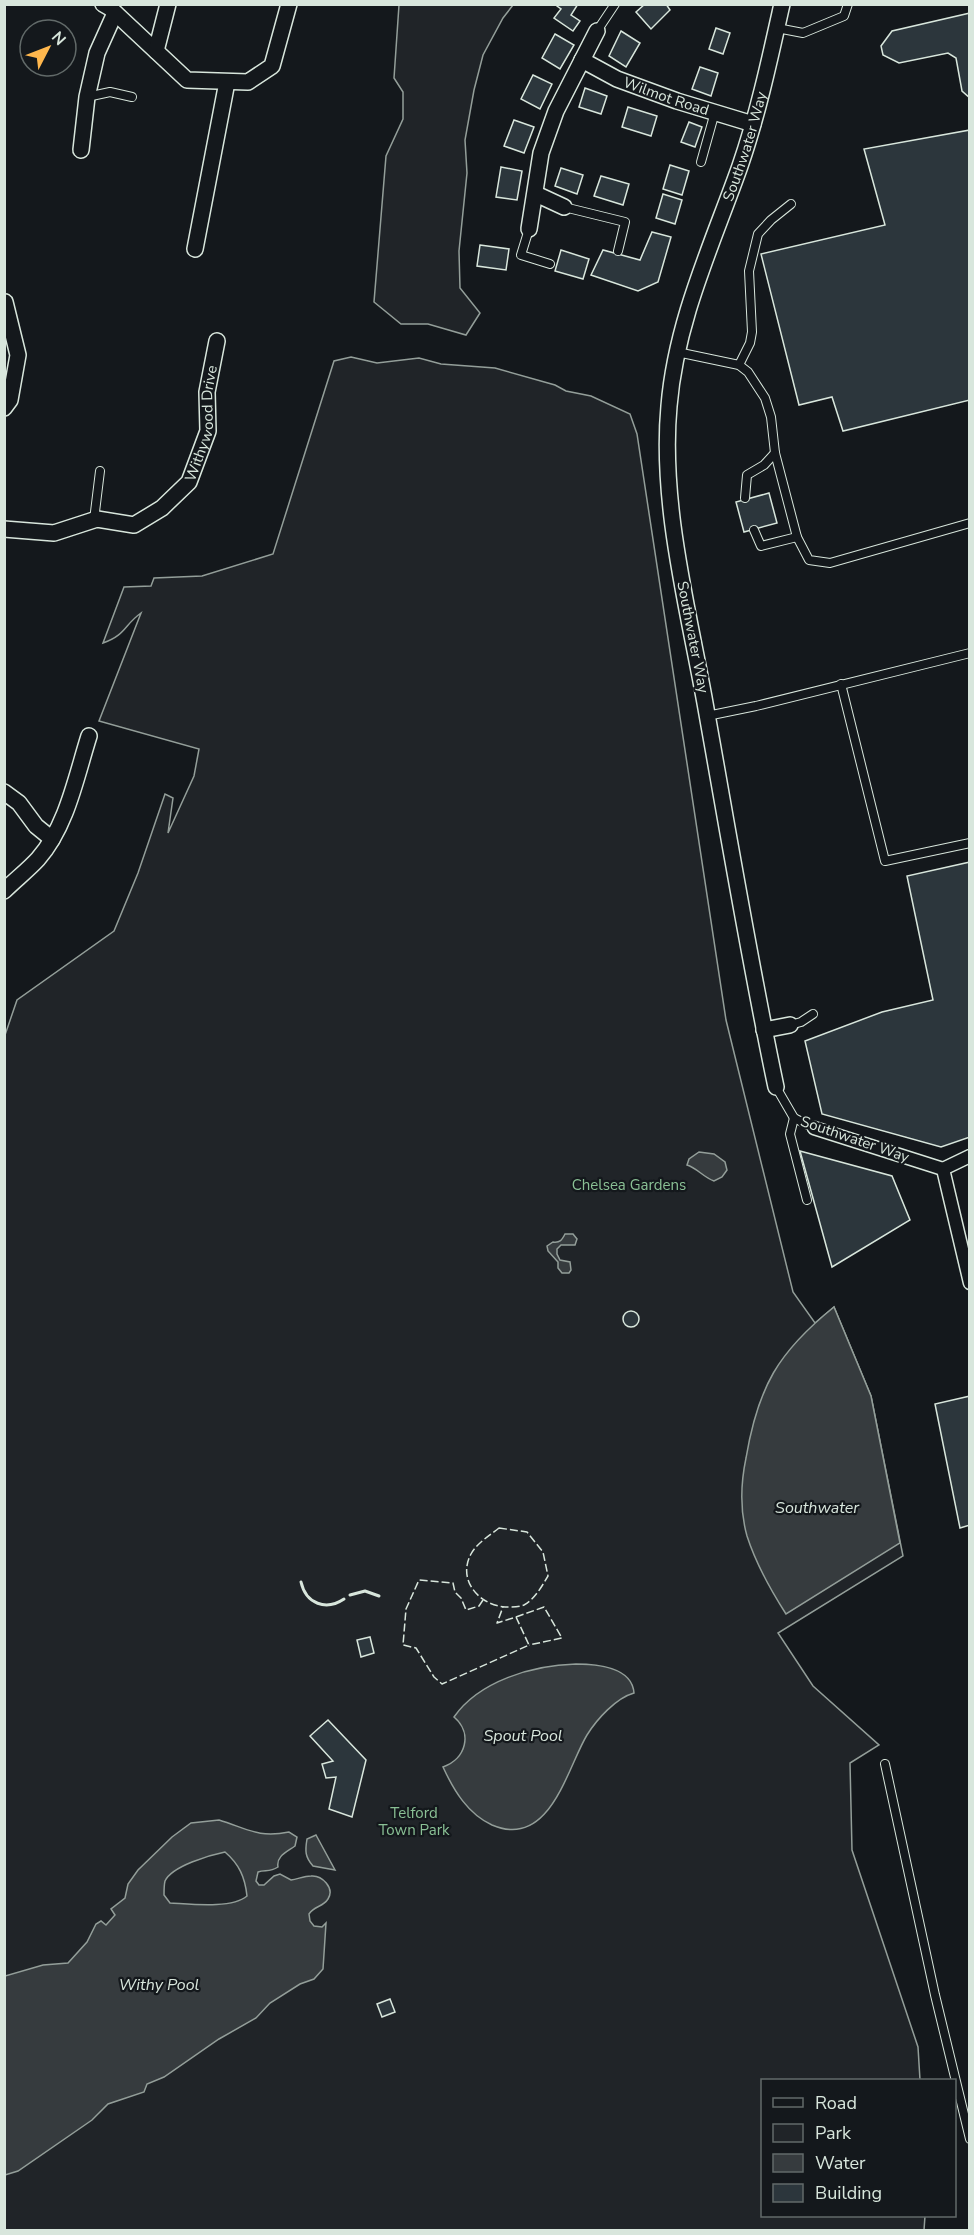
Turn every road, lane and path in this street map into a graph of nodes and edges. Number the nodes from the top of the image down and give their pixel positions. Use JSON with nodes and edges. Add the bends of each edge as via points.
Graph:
{"nodes":[{"id":1,"x":168,"y":4,"type":"edge"},
{"id":2,"x":289,"y":4,"type":"edge"},
{"id":3,"x":615,"y":4,"type":"edge"},
{"id":4,"x":782,"y":4,"type":"edge"},
{"id":5,"x":848,"y":4,"type":"edge"},
{"id":6,"x":109,"y":9,"type":"edge"},
{"id":7,"x":777,"y":28,"type":"junction"},
{"id":8,"x":597,"y":31,"type":"joint"},
{"id":9,"x":156,"y":51,"type":"junction"},
{"id":10,"x":582,"y":60,"type":"junction"},
{"id":11,"x":227,"y":82,"type":"junction"},
{"id":12,"x":132,"y":97,"type":"dead end"},
{"id":13,"x":87,"y":98,"type":"junction"},
{"id":14,"x":715,"y":112,"type":"junction"},
{"id":15,"x":753,"y":124,"type":"junction"},
{"id":16,"x":81,"y":150,"type":"dead end"},
{"id":17,"x":701,"y":162,"type":"dead end"},
{"id":18,"x":536,"y":194,"type":"junction"},
{"id":19,"x":791,"y":204,"type":"dead end"},
{"id":20,"x":564,"y":207,"type":"joint"},
{"id":21,"x":529,"y":229,"type":"joint"},
{"id":22,"x":195,"y":249,"type":"dead end"},
{"id":23,"x":618,"y":251,"type":"dead end"},
{"id":24,"x":550,"y":264,"type":"dead end"},
{"id":25,"x":5,"y":302,"type":"edge"},
{"id":26,"x":217,"y":341,"type":"dead end"},
{"id":27,"x":677,"y":352,"type":"junction"},
{"id":28,"x":739,"y":365,"type":"junction"},
{"id":29,"x":4,"y":408,"type":"edge"},
{"id":30,"x":775,"y":453,"type":"junction"},
{"id":31,"x":100,"y":471,"type":"dead end"},
{"id":32,"x":745,"y":498,"type":"dead end"},
{"id":33,"x":94,"y":520,"type":"junction"},
{"id":34,"x":969,"y":523,"type":"edge"},
{"id":35,"x":4,"y":528,"type":"edge"},
{"id":36,"x":754,"y":530,"type":"dead end"},
{"id":37,"x":796,"y":537,"type":"junction"},
{"id":38,"x":969,"y":653,"type":"edge"},
{"id":39,"x":841,"y":684,"type":"junction"},
{"id":40,"x":707,"y":716,"type":"junction"},
{"id":41,"x":89,"y":736,"type":"dead end"},
{"id":42,"x":4,"y":792,"type":"edge"},
{"id":43,"x":52,"y":839,"type":"junction"},
{"id":44,"x":969,"y":843,"type":"edge"},
{"id":45,"x":4,"y":891,"type":"edge"},
{"id":46,"x":813,"y":1014,"type":"dead end"},
{"id":47,"x":790,"y":1025,"type":"joint"},
{"id":48,"x":764,"y":1030,"type":"junction"},
{"id":49,"x":776,"y":1087,"type":"joint"},
{"id":50,"x":794,"y":1118,"type":"junction"},
{"id":51,"x":814,"y":1128,"type":"joint"},
{"id":52,"x":969,"y":1156,"type":"edge"},
{"id":53,"x":943,"y":1169,"type":"junction"},
{"id":54,"x":807,"y":1200,"type":"dead end"},
{"id":55,"x":969,"y":1283,"type":"edge"},
{"id":56,"x":885,"y":1764,"type":"dead end"},
{"id":57,"x":955,"y":2079,"type":"edge"},
{"id":58,"x":956,"y":2084,"type":"edge"},
{"id":59,"x":969,"y":2139,"type":"edge"}],
"edges":[{"from":1,"to":9,"type":"street"},
{"from":2,"to":11,"type":"street","via":[[272,66],[248,82]]},
{"from":3,"to":8,"type":"lane"},
{"from":4,"to":7,"type":"street","name":"Southwater Way"},
{"from":5,"to":7,"type":"lane","via":[[844,16],[803,33]]},
{"from":6,"to":9,"type":"street"},
{"from":6,"to":13,"type":"street"},
{"from":7,"to":15,"type":"street","name":"Southwater Way"},
{"from":8,"to":10,"type":"street"},
{"from":9,"to":11,"type":"street","via":[[187,80]]},
{"from":10,"to":14,"type":"street","name":"Wilmot Road","via":[[617,79]]},
{"from":10,"to":18,"type":"street","via":[[556,111],[541,153]]},
{"from":11,"to":22,"type":"street"},
{"from":12,"to":13,"type":"lane","via":[[110,92]]},
{"from":13,"to":16,"type":"street"},
{"from":14,"to":15,"type":"street","name":"Wilmot Road"},
{"from":14,"to":17,"type":"lane"},
{"from":15,"to":27,"type":"street","name":"Southwater Way","via":[[688,306]]},
{"from":18,"to":20,"type":"street"},
{"from":18,"to":21,"type":"street"},
{"from":19,"to":28,"type":"lane","via":[[758,234],[749,271],[752,332]]},
{"from":20,"to":23,"type":"lane","via":[[625,222]]},
{"from":21,"to":24,"type":"lane","via":[[521,255]]},
{"from":25,"to":29,"type":"street","via":[[18,355],[10,400]]},
{"from":26,"to":33,"type":"street","name":"Withywood Drive","via":[[207,392],[208,431],[189,482],[162,508],[134,525]]},
{"from":27,"to":28,"type":"lane"},
{"from":27,"to":40,"type":"street","name":"Southwater Way","via":[[669,405],[670,492]]},
{"from":28,"to":30,"type":"lane","via":[[765,398]]},
{"from":30,"to":32,"type":"lane","via":[[747,475]]},
{"from":30,"to":37,"type":"lane"},
{"from":31,"to":33,"type":"lane"},
{"from":33,"to":35,"type":"street","name":"Withywood Drive","via":[[54,533]]},
{"from":34,"to":37,"type":"lane","via":[[830,563],[809,560]]},
{"from":36,"to":37,"type":"lane","via":[[761,546]]},
{"from":38,"to":39,"type":"lane"},
{"from":39,"to":40,"type":"lane"},
{"from":39,"to":44,"type":"lane","via":[[885,861]]},
{"from":40,"to":48,"type":"street","name":"Southwater Way"},
{"from":41,"to":43,"type":"street"},
{"from":42,"to":43,"type":"street"},
{"from":43,"to":45,"type":"street","via":[[38,859]]},
{"from":46,"to":47,"type":"lane"},
{"from":47,"to":48,"type":"street"},
{"from":48,"to":49,"type":"street","name":"Southwater Way"},
{"from":49,"to":50,"type":"lane","name":"Southwater Way"},
{"from":50,"to":51,"type":"lane","name":"Southwater Way"},
{"from":50,"to":54,"type":"lane","via":[[790,1134]]},
{"from":51,"to":53,"type":"street","name":"Southwater Way"},
{"from":52,"to":53,"type":"street"},
{"from":53,"to":55,"type":"street"},
{"from":56,"to":57,"type":"lane"},
{"from":58,"to":59,"type":"lane"}]}
